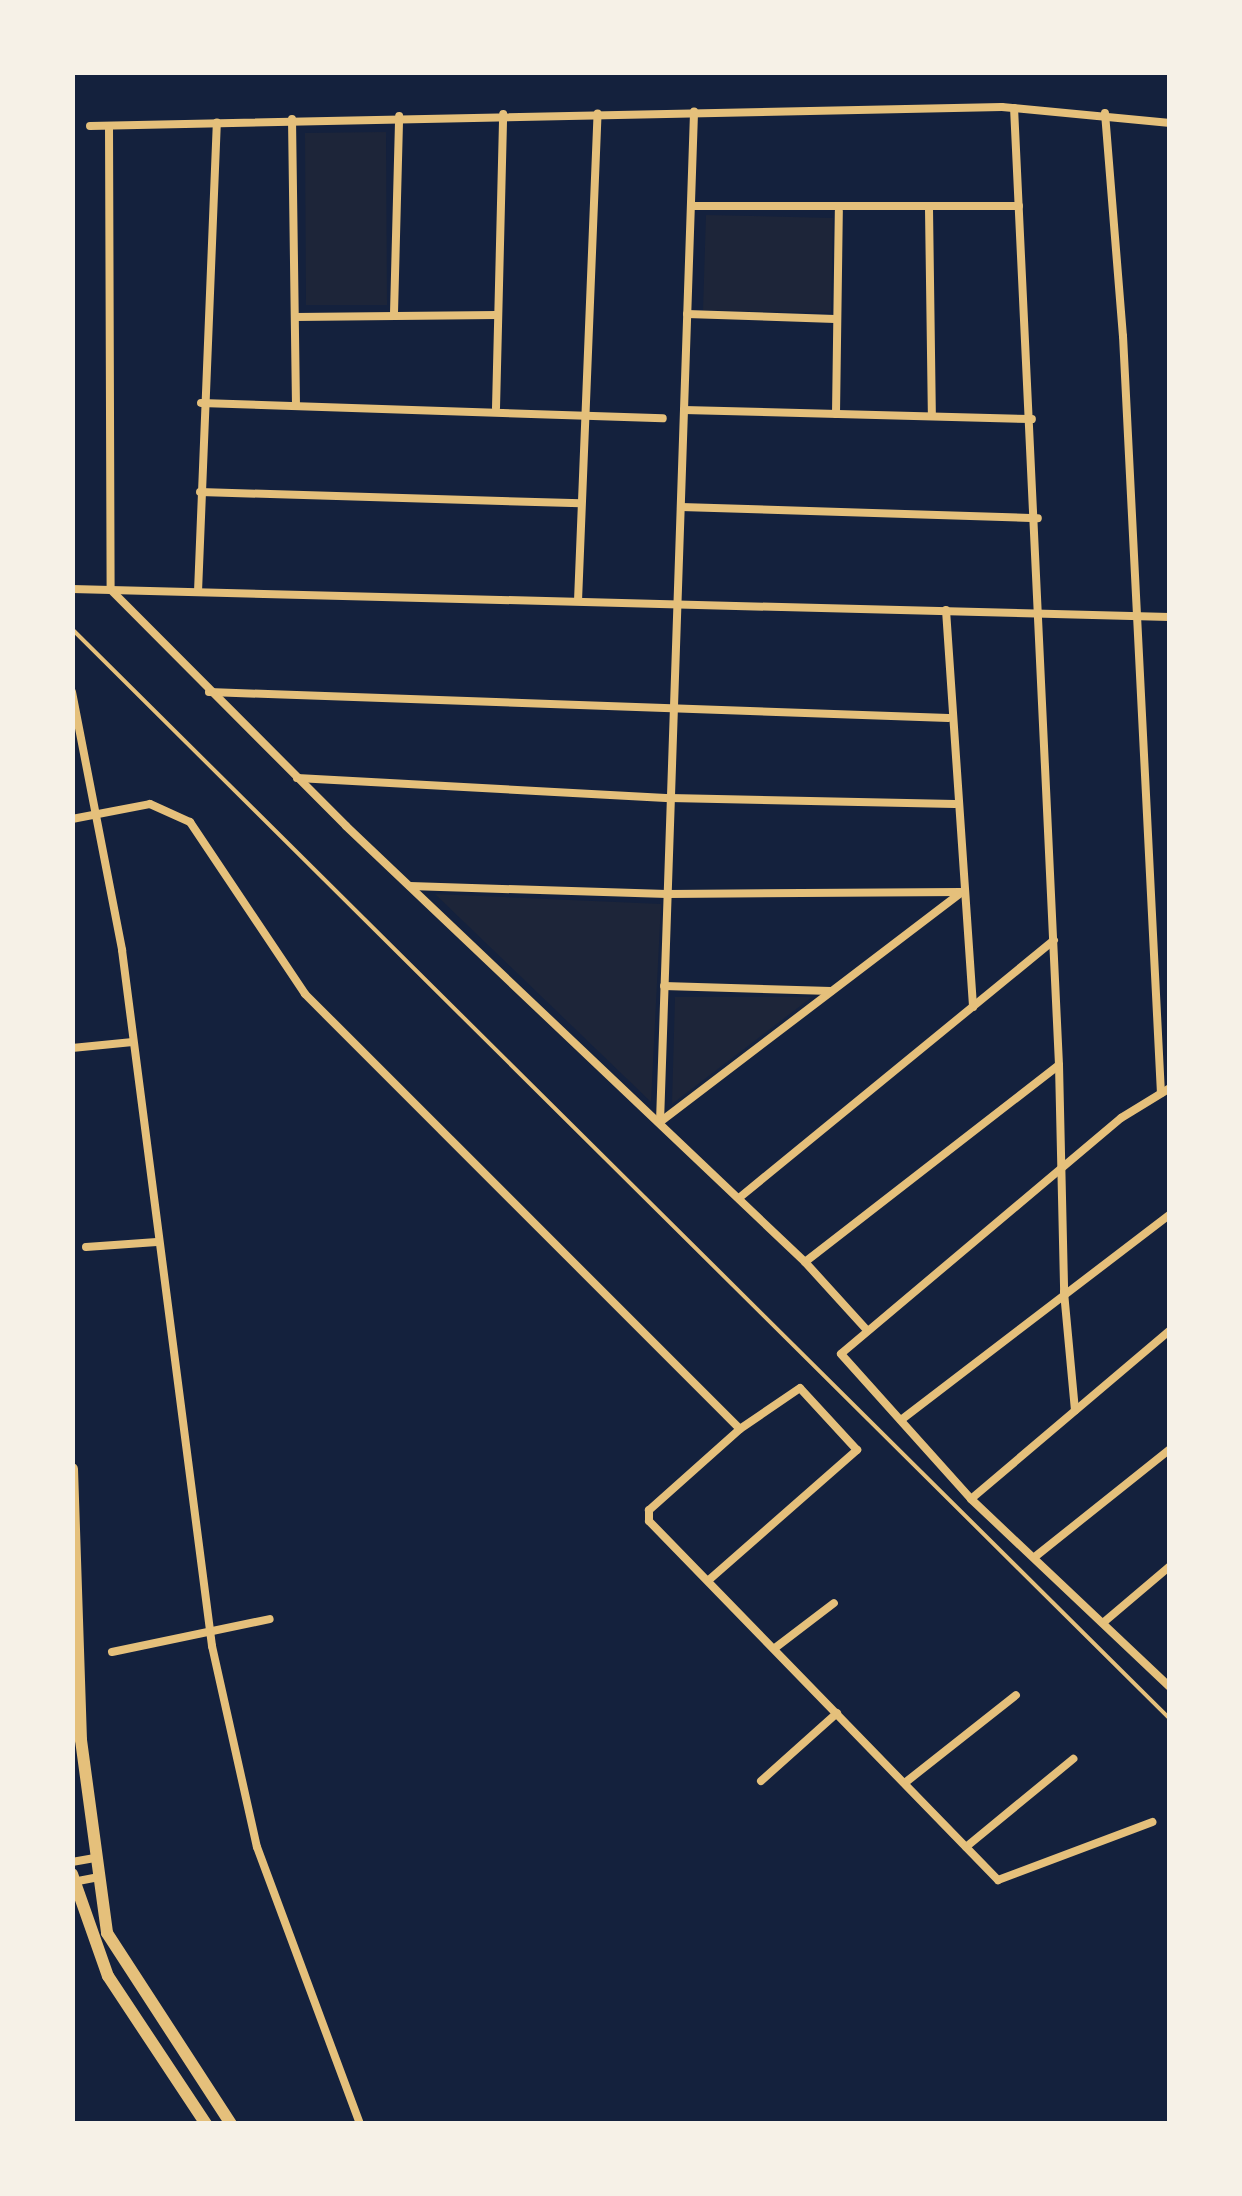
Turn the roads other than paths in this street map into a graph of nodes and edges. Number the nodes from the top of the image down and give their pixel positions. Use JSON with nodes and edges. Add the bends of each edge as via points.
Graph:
{"nodes":[{"id":1,"x":1014,"y":108,"type":"junction"},
{"id":2,"x":694,"y":112,"type":"junction"},
{"id":3,"x":598,"y":113,"type":"junction"},
{"id":4,"x":1105,"y":113,"type":"junction"},
{"id":5,"x":504,"y":114,"type":"junction"},
{"id":6,"x":399,"y":116,"type":"junction"},
{"id":7,"x":292,"y":119,"type":"junction"},
{"id":8,"x":217,"y":122,"type":"junction"},
{"id":9,"x":1170,"y":123,"type":"edge"},
{"id":10,"x":90,"y":126,"type":"dead end"},
{"id":11,"x":109,"y":126,"type":"junction"},
{"id":12,"x":692,"y":206,"type":"junction"},
{"id":13,"x":1019,"y":206,"type":"junction"},
{"id":14,"x":929,"y":209,"type":"junction"},
{"id":15,"x":839,"y":211,"type":"junction"},
{"id":16,"x":394,"y":313,"type":"junction"},
{"id":17,"x":497,"y":314,"type":"junction"},
{"id":18,"x":687,"y":314,"type":"junction"},
{"id":19,"x":294,"y":317,"type":"junction"},
{"id":20,"x":836,"y":319,"type":"junction"},
{"id":21,"x":201,"y":404,"type":"junction"},
{"id":22,"x":296,"y":406,"type":"junction"},
{"id":23,"x":496,"y":408,"type":"junction"},
{"id":24,"x":684,"y":410,"type":"junction"},
{"id":25,"x":585,"y":413,"type":"junction"},
{"id":26,"x":836,"y":414,"type":"junction"},
{"id":27,"x":932,"y":416,"type":"junction"},
{"id":28,"x":663,"y":418,"type":"dead end"},
{"id":29,"x":1032,"y":419,"type":"junction"},
{"id":30,"x":200,"y":492,"type":"junction"},
{"id":31,"x":581,"y":503,"type":"junction"},
{"id":32,"x":681,"y":507,"type":"junction"},
{"id":33,"x":1038,"y":518,"type":"junction"},
{"id":34,"x":72,"y":589,"type":"edge"},
{"id":35,"x":111,"y":590,"type":"junction"},
{"id":36,"x":198,"y":592,"type":"junction"},
{"id":37,"x":578,"y":601,"type":"junction"},
{"id":38,"x":677,"y":603,"type":"junction"},
{"id":39,"x":946,"y":610,"type":"junction"},
{"id":40,"x":1037,"y":613,"type":"junction"},
{"id":41,"x":1137,"y":616,"type":"junction"},
{"id":42,"x":1170,"y":616,"type":"edge"},
{"id":43,"x":72,"y":629,"type":"edge"},
{"id":44,"x":72,"y":692,"type":"edge"},
{"id":45,"x":210,"y":692,"type":"junction"},
{"id":46,"x":674,"y":711,"type":"junction"},
{"id":47,"x":949,"y":718,"type":"junction"},
{"id":48,"x":296,"y":778,"type":"junction"},
{"id":49,"x":670,"y":798,"type":"junction"},
{"id":50,"x":954,"y":804,"type":"junction"},
{"id":51,"x":101,"y":813,"type":"junction"},
{"id":52,"x":72,"y":818,"type":"edge"},
{"id":53,"x":410,"y":886,"type":"junction"},
{"id":54,"x":962,"y":892,"type":"junction"},
{"id":55,"x":668,"y":894,"type":"junction"},
{"id":56,"x":1054,"y":940,"type":"junction"},
{"id":57,"x":664,"y":986,"type":"junction"},
{"id":58,"x":831,"y":992,"type":"junction"},
{"id":59,"x":973,"y":1007,"type":"junction"},
{"id":60,"x":133,"y":1042,"type":"junction"},
{"id":61,"x":72,"y":1048,"type":"edge"},
{"id":62,"x":1059,"y":1065,"type":"junction"},
{"id":63,"x":1170,"y":1088,"type":"edge"},
{"id":64,"x":1160,"y":1093,"type":"junction"},
{"id":65,"x":660,"y":1122,"type":"junction"},
{"id":66,"x":1059,"y":1169,"type":"junction"},
{"id":67,"x":738,"y":1198,"type":"junction"},
{"id":68,"x":1170,"y":1214,"type":"edge"},
{"id":69,"x":157,"y":1242,"type":"junction"},
{"id":70,"x":86,"y":1247,"type":"dead end"},
{"id":71,"x":806,"y":1262,"type":"junction"},
{"id":72,"x":1064,"y":1292,"type":"junction"},
{"id":73,"x":865,"y":1328,"type":"junction"},
{"id":74,"x":1170,"y":1330,"type":"edge"},
{"id":75,"x":1075,"y":1410,"type":"junction"},
{"id":76,"x":902,"y":1420,"type":"junction"},
{"id":77,"x":740,"y":1430,"type":"junction"},
{"id":78,"x":1170,"y":1449,"type":"edge"},
{"id":79,"x":72,"y":1469,"type":"edge"},
{"id":80,"x":971,"y":1499,"type":"junction"},
{"id":81,"x":1036,"y":1556,"type":"junction"},
{"id":82,"x":1170,"y":1566,"type":"edge"},
{"id":83,"x":710,"y":1579,"type":"junction"},
{"id":84,"x":834,"y":1603,"type":"dead end"},
{"id":85,"x":270,"y":1619,"type":"dead end"},
{"id":86,"x":1104,"y":1622,"type":"junction"},
{"id":87,"x":210,"y":1633,"type":"junction"},
{"id":88,"x":775,"y":1648,"type":"junction"},
{"id":89,"x":112,"y":1652,"type":"dead end"},
{"id":90,"x":1170,"y":1687,"type":"edge"},
{"id":91,"x":1016,"y":1695,"type":"dead end"},
{"id":92,"x":837,"y":1713,"type":"junction"},
{"id":93,"x":1170,"y":1719,"type":"edge"},
{"id":94,"x":1074,"y":1759,"type":"dead end"},
{"id":95,"x":761,"y":1781,"type":"dead end"},
{"id":96,"x":906,"y":1782,"type":"junction"},
{"id":97,"x":1152,"y":1822,"type":"dead end"},
{"id":98,"x":966,"y":1847,"type":"junction"},
{"id":99,"x":95,"y":1858,"type":"junction"},
{"id":100,"x":72,"y":1862,"type":"edge"},
{"id":101,"x":98,"y":1877,"type":"junction"},
{"id":102,"x":73,"y":1880,"type":"edge"},
{"id":103,"x":206,"y":2124,"type":"edge"},
{"id":104,"x":231,"y":2124,"type":"edge"},
{"id":105,"x":360,"y":2124,"type":"edge"}],
"edges":[{"from":1,"to":2,"type":"street"},
{"from":1,"to":4,"type":"street"},
{"from":1,"to":13,"type":"street"},
{"from":2,"to":3,"type":"street"},
{"from":2,"to":12,"type":"street"},
{"from":3,"to":5,"type":"street"},
{"from":3,"to":25,"type":"street"},
{"from":4,"to":9,"type":"street"},
{"from":4,"to":41,"type":"street"},
{"from":5,"to":6,"type":"street"},
{"from":5,"to":17,"type":"street"},
{"from":6,"to":7,"type":"street"},
{"from":6,"to":16,"type":"street"},
{"from":7,"to":8,"type":"street"},
{"from":7,"to":19,"type":"street"},
{"from":8,"to":11,"type":"street"},
{"from":8,"to":21,"type":"street"},
{"from":10,"to":11,"type":"street"},
{"from":11,"to":35,"type":"street"},
{"from":12,"to":15,"type":"street"},
{"from":12,"to":18,"type":"street"},
{"from":13,"to":14,"type":"street"},
{"from":13,"to":29,"type":"street"},
{"from":14,"to":15,"type":"street"},
{"from":14,"to":27,"type":"street"},
{"from":15,"to":20,"type":"street"},
{"from":16,"to":17,"type":"street"},
{"from":16,"to":19,"type":"street"},
{"from":17,"to":23,"type":"street"},
{"from":18,"to":20,"type":"street"},
{"from":18,"to":24,"type":"street"},
{"from":19,"to":22,"type":"street"},
{"from":20,"to":26,"type":"street"},
{"from":21,"to":22,"type":"street"},
{"from":21,"to":30,"type":"street"},
{"from":22,"to":23,"type":"street"},
{"from":23,"to":25,"type":"street"},
{"from":24,"to":26,"type":"street"},
{"from":24,"to":32,"type":"street"},
{"from":25,"to":28,"type":"street"},
{"from":25,"to":31,"type":"street"},
{"from":26,"to":27,"type":"street"},
{"from":27,"to":29,"type":"street"},
{"from":29,"to":33,"type":"street"},
{"from":30,"to":31,"type":"street"},
{"from":30,"to":36,"type":"street"},
{"from":31,"to":37,"type":"street"},
{"from":32,"to":33,"type":"street"},
{"from":32,"to":38,"type":"street"},
{"from":33,"to":40,"type":"street"},
{"from":34,"to":35,"type":"street"},
{"from":35,"to":36,"type":"street"},
{"from":35,"to":45,"type":"street"},
{"from":36,"to":37,"type":"street"},
{"from":37,"to":38,"type":"street"},
{"from":38,"to":39,"type":"street"},
{"from":38,"to":46,"type":"street"},
{"from":39,"to":40,"type":"street"},
{"from":39,"to":47,"type":"street"},
{"from":40,"to":41,"type":"street"},
{"from":40,"to":56,"type":"street"},
{"from":41,"to":42,"type":"street"},
{"from":41,"to":64,"type":"street"},
{"from":43,"to":93,"type":"lane"},
{"from":44,"to":51,"type":"street"},
{"from":45,"to":46,"type":"street"},
{"from":45,"to":48,"type":"street"},
{"from":46,"to":47,"type":"street"},
{"from":46,"to":49,"type":"street"},
{"from":47,"to":50,"type":"street"},
{"from":48,"to":49,"type":"street"},
{"from":48,"to":53,"type":"street"},
{"from":49,"to":50,"type":"street"},
{"from":49,"to":55,"type":"street"},
{"from":50,"to":54,"type":"street"},
{"from":51,"to":52,"type":"street"},
{"from":51,"to":60,"type":"street"},
{"from":51,"to":77,"type":"street","via":[[150,804],[190,822],[305,994]]},
{"from":53,"to":55,"type":"street"},
{"from":53,"to":65,"type":"street"},
{"from":54,"to":55,"type":"street"},
{"from":54,"to":58,"type":"street"},
{"from":54,"to":59,"type":"street"},
{"from":55,"to":57,"type":"street"},
{"from":56,"to":59,"type":"street"},
{"from":56,"to":62,"type":"street"},
{"from":57,"to":58,"type":"street"},
{"from":57,"to":65,"type":"street"},
{"from":58,"to":65,"type":"street"},
{"from":59,"to":67,"type":"street"},
{"from":60,"to":61,"type":"street"},
{"from":60,"to":69,"type":"street"},
{"from":62,"to":66,"type":"street"},
{"from":62,"to":71,"type":"street"},
{"from":63,"to":64,"type":"street"},
{"from":64,"to":66,"type":"street"},
{"from":65,"to":67,"type":"street"},
{"from":66,"to":72,"type":"street"},
{"from":66,"to":73,"type":"street"},
{"from":67,"to":71,"type":"street"},
{"from":68,"to":72,"type":"street"},
{"from":69,"to":70,"type":"street"},
{"from":69,"to":87,"type":"street"},
{"from":71,"to":73,"type":"street"},
{"from":72,"to":75,"type":"street"},
{"from":72,"to":76,"type":"street"},
{"from":73,"to":76,"type":"street","via":[[841,1354]]},
{"from":74,"to":75,"type":"street"},
{"from":75,"to":80,"type":"street"},
{"from":76,"to":80,"type":"street"},
{"from":77,"to":83,"type":"street","via":[[648,1514]]},
{"from":77,"to":83,"type":"street","via":[[800,1388],[857,1450]]},
{"from":78,"to":81,"type":"street"},
{"from":79,"to":99,"type":"main road","via":[[81,1740]]},
{"from":80,"to":81,"type":"street"},
{"from":81,"to":86,"type":"street"},
{"from":82,"to":86,"type":"street"},
{"from":83,"to":88,"type":"street"},
{"from":84,"to":88,"type":"street"},
{"from":85,"to":87,"type":"street"},
{"from":86,"to":90,"type":"street"},
{"from":87,"to":89,"type":"street"},
{"from":87,"to":105,"type":"street","via":[[257,1848]]},
{"from":88,"to":92,"type":"street"},
{"from":91,"to":96,"type":"street"},
{"from":92,"to":95,"type":"street"},
{"from":92,"to":96,"type":"street"},
{"from":94,"to":98,"type":"street"},
{"from":96,"to":98,"type":"street"},
{"from":97,"to":98,"type":"street","via":[[1002,1881]]},
{"from":99,"to":100,"type":"street"},
{"from":99,"to":101,"type":"main road"},
{"from":101,"to":102,"type":"street"},
{"from":101,"to":104,"type":"main road","via":[[107,1933]]},
{"from":102,"to":103,"type":"main road","via":[[108,1976]]}]}
